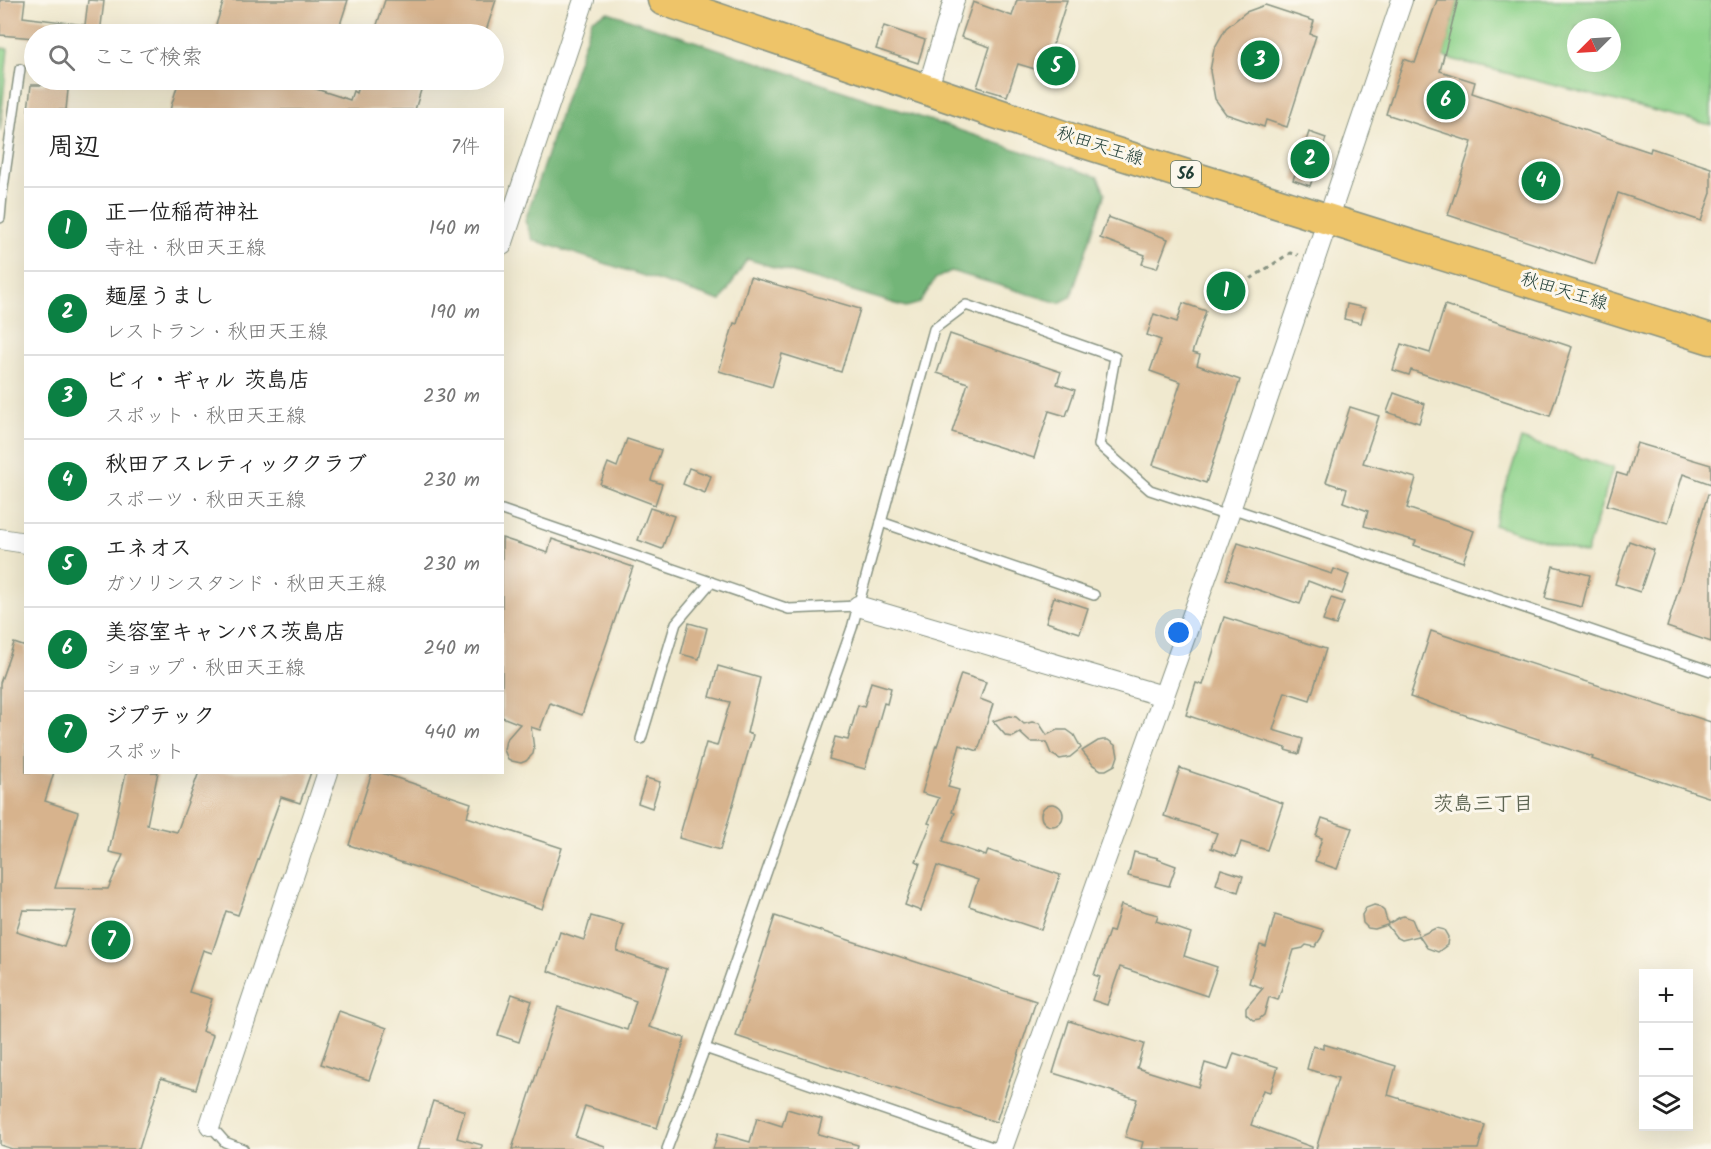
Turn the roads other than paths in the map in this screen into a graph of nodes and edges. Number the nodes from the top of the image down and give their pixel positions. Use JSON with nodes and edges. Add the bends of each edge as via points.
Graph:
{"nodes":[{"id":1,"x":584,"y":0,"type":"edge"},
{"id":2,"x":663,"y":0,"type":"edge"},
{"id":3,"x":954,"y":0,"type":"edge"},
{"id":4,"x":1402,"y":0,"type":"edge"},
{"id":5,"x":20,"y":69,"type":"dead end"},
{"id":6,"x":927,"y":91,"type":"junction"},
{"id":7,"x":1,"y":195,"type":"edge"},
{"id":8,"x":0,"y":218,"type":"edge"},
{"id":9,"x":1328,"y":218,"type":"junction"},
{"id":10,"x":504,"y":239,"type":"edge"},
{"id":11,"x":1711,"y":339,"type":"edge"},
{"id":12,"x":504,"y":511,"type":"edge"},
{"id":13,"x":1229,"y":512,"type":"junction"},
{"id":14,"x":881,"y":522,"type":"junction"},
{"id":15,"x":0,"y":539,"type":"edge"},
{"id":16,"x":24,"y":543,"type":"edge"},
{"id":17,"x":711,"y":582,"type":"junction"},
{"id":18,"x":1094,"y":595,"type":"dead end"},
{"id":19,"x":858,"y":606,"type":"junction"},
{"id":20,"x":1711,"y":671,"type":"edge"},
{"id":21,"x":1163,"y":696,"type":"junction"},
{"id":22,"x":641,"y":739,"type":"dead end"},
{"id":23,"x":327,"y":774,"type":"edge"},
{"id":24,"x":705,"y":1048,"type":"junction"},
{"id":25,"x":210,"y":1125,"type":"joint"},
{"id":26,"x":243,"y":1149,"type":"edge"},
{"id":27,"x":668,"y":1149,"type":"edge"},
{"id":28,"x":1000,"y":1149,"type":"edge"}],
"edges":[{"from":1,"to":10,"type":"street"},
{"from":2,"to":6,"type":"main road","name":"秋田天王線","number":"56"},
{"from":3,"to":6,"type":"street"},
{"from":4,"to":9,"type":"street"},
{"from":5,"to":7,"type":"lane"},
{"from":6,"to":9,"type":"main road","name":"秋田天王線","number":"56"},
{"from":7,"to":8,"type":"lane"},
{"from":9,"to":11,"type":"main road","name":"秋田天王線","number":"56"},
{"from":9,"to":13,"type":"street"},
{"from":12,"to":17,"type":"lane"},
{"from":13,"to":14,"type":"lane","via":[[1150,490],[1099,445],[1115,357],[966,305],[934,329]]},
{"from":13,"to":20,"type":"lane"},
{"from":13,"to":21,"type":"street"},
{"from":14,"to":18,"type":"lane"},
{"from":14,"to":19,"type":"lane"},
{"from":15,"to":16,"type":"street"},
{"from":17,"to":19,"type":"lane","via":[[789,609]]},
{"from":17,"to":22,"type":"lane","via":[[676,623]]},
{"from":19,"to":21,"type":"street"},
{"from":19,"to":24,"type":"lane"},
{"from":21,"to":28,"type":"street"},
{"from":23,"to":25,"type":"street"},
{"from":24,"to":27,"type":"lane"},
{"from":24,"to":28,"type":"lane"},
{"from":25,"to":26,"type":"lane","via":[[225,1142]]}]}
